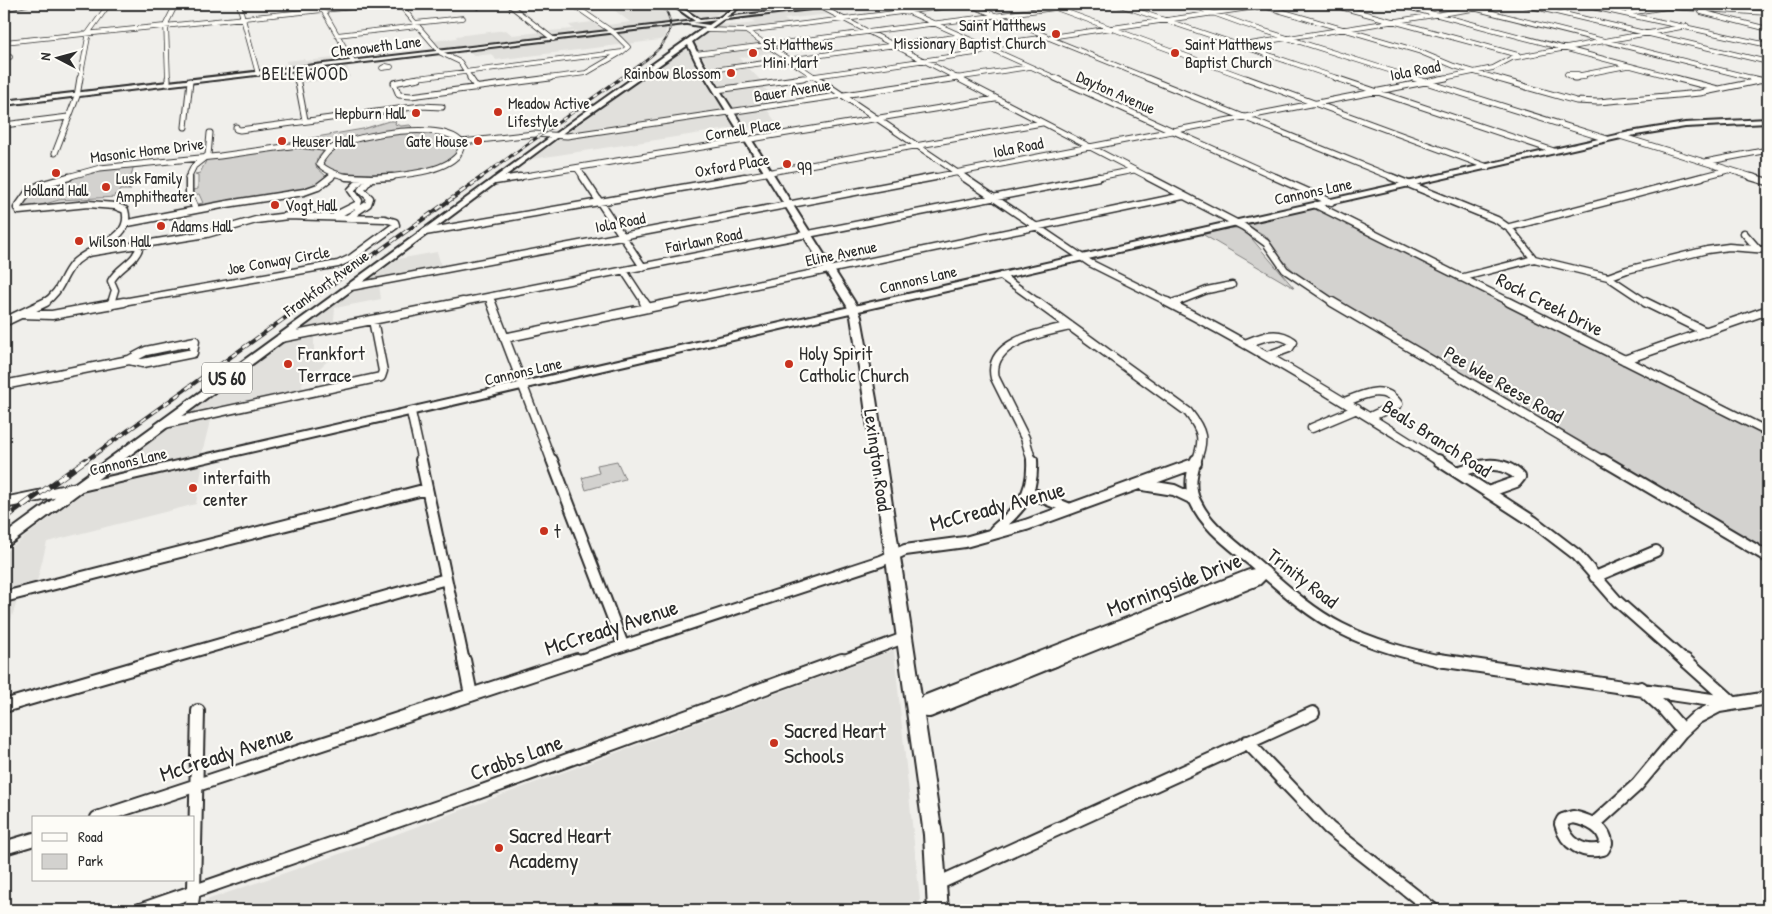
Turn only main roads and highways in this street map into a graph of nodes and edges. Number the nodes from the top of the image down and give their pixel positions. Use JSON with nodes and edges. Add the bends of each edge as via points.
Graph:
{"nodes":[{"id":1,"x":674,"y":4,"type":"edge"},
{"id":2,"x":737,"y":4,"type":"edge"},
{"id":3,"x":742,"y":4,"type":"edge"},
{"id":4,"x":813,"y":4,"type":"edge"},
{"id":5,"x":851,"y":4,"type":"edge"},
{"id":6,"x":821,"y":7,"type":"junction"},
{"id":7,"x":718,"y":19,"type":"junction"},
{"id":8,"x":693,"y":22,"type":"junction"},
{"id":9,"x":705,"y":28,"type":"junction"},
{"id":10,"x":690,"y":48,"type":"junction"},
{"id":11,"x":670,"y":54,"type":"junction"},
{"id":12,"x":4,"y":103,"type":"edge"},
{"id":13,"x":1768,"y":122,"type":"edge"},
{"id":14,"x":853,"y":310,"type":"junction"},
{"id":15,"x":78,"y":488,"type":"junction"},
{"id":16,"x":4,"y":542,"type":"edge"},
{"id":17,"x":938,"y":910,"type":"edge"}],
"edges":[{"from":1,"to":8,"type":"main road"},
{"from":2,"to":7,"type":"main road"},
{"from":3,"to":7,"type":"main road"},
{"from":4,"to":6,"type":"main road"},
{"from":5,"to":6,"type":"main road","name":"Chenoweth Lane"},
{"from":6,"to":7,"type":"main road","name":"Chenoweth Lane"},
{"from":7,"to":8,"type":"main road","name":"Chenoweth Lane"},
{"from":7,"to":9,"type":"main road"},
{"from":8,"to":9,"type":"main road"},
{"from":8,"to":12,"type":"main road","name":"Chenoweth Lane"},
{"from":9,"to":10,"type":"main road","name":"Frankfort Avenue"},
{"from":9,"to":11,"type":"main road","name":"Frankfort Avenue"},
{"from":10,"to":11,"type":"main road","name":"Frankfort Avenue"},
{"from":10,"to":14,"type":"main road","name":"Lexington Road"},
{"from":11,"to":15,"type":"main road","name":"Frankfort Avenue","number":"US 60"},
{"from":13,"to":14,"type":"main road","name":"Cannons Lane","via":[[1685,126],[1620,136]]},
{"from":14,"to":15,"type":"main road","name":"Cannons Lane"},
{"from":14,"to":17,"type":"main road","name":"Lexington Road","via":[[860,332],[933,835]]},
{"from":15,"to":16,"type":"main road","name":"Frankfort Avenue","number":"US 60"}]}
